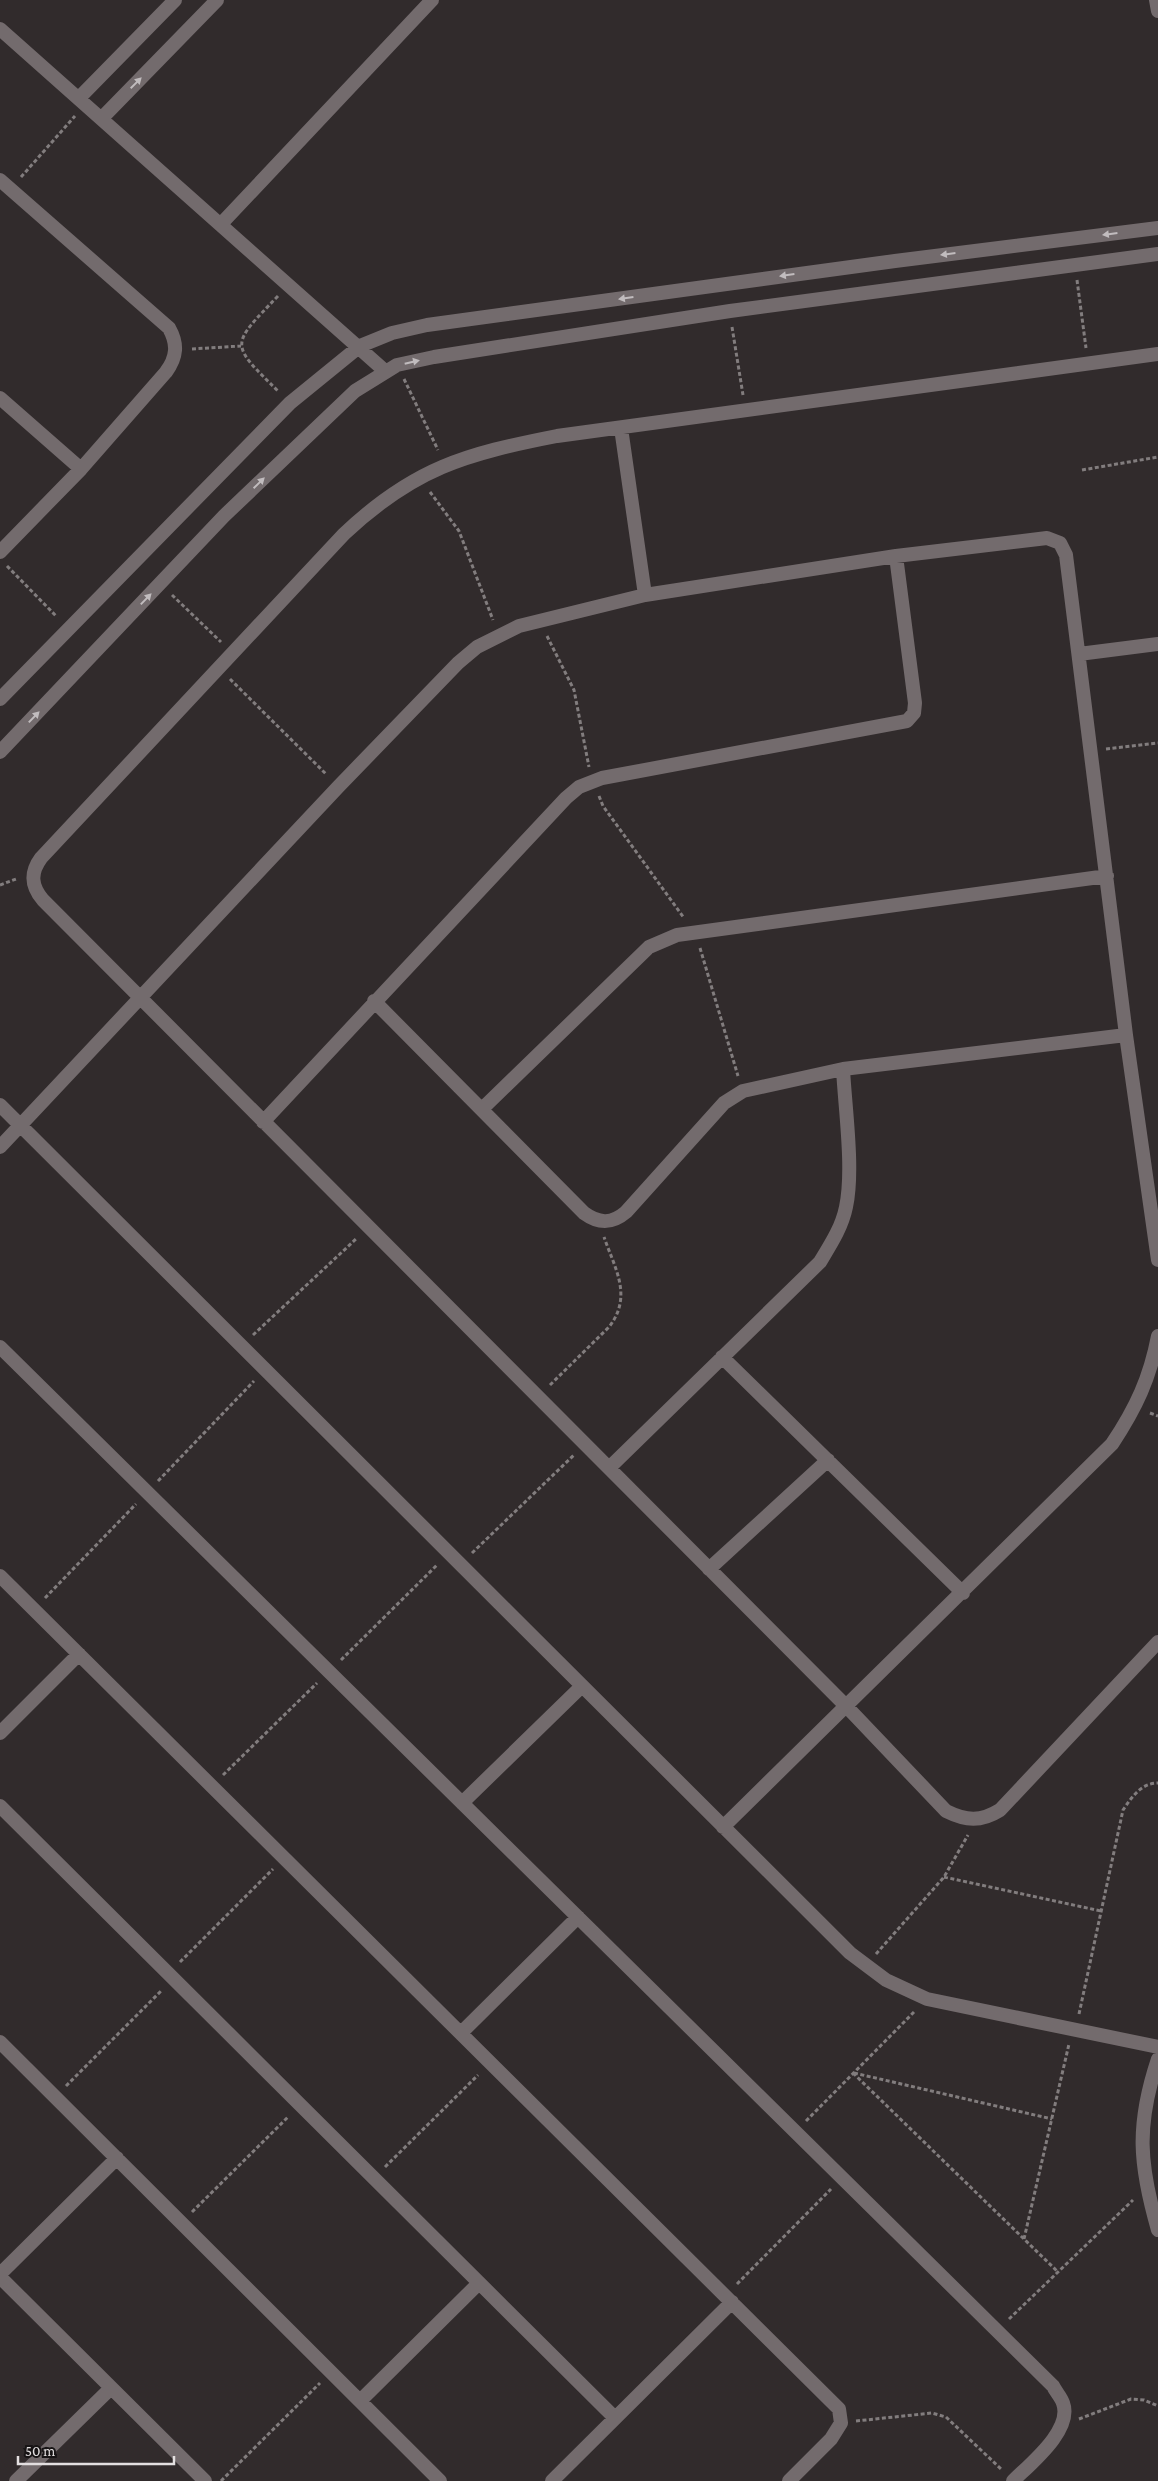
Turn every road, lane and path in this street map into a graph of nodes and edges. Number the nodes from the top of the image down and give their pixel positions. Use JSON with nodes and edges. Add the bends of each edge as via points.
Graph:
{"nodes":[{"id":1,"x":175,"y":0,"type":"edge"},
{"id":2,"x":217,"y":0,"type":"edge"},
{"id":3,"x":432,"y":0,"type":"edge"},
{"id":4,"x":1156,"y":0,"type":"edge"},
{"id":5,"x":1158,"y":11,"type":"edge"},
{"id":6,"x":0,"y":29,"type":"edge"},
{"id":7,"x":83,"y":101,"type":"junction"},
{"id":8,"x":102,"y":118,"type":"junction"},
{"id":9,"x":5,"y":184,"type":"edge"},
{"id":10,"x":221,"y":224,"type":"junction"},
{"id":11,"x":1158,"y":228,"type":"edge"},
{"id":12,"x":1158,"y":254,"type":"edge"},
{"id":13,"x":1075,"y":267,"type":"junction"},
{"id":14,"x":289,"y":284,"type":"junction"},
{"id":15,"x":730,"y":312,"type":"junction"},
{"id":16,"x":241,"y":346,"type":"junction"},
{"id":17,"x":360,"y":346,"type":"junction"},
{"id":18,"x":176,"y":350,"type":"junction"},
{"id":19,"x":1158,"y":354,"type":"edge"},
{"id":20,"x":1088,"y":364,"type":"junction"},
{"id":21,"x":391,"y":368,"type":"junction"},
{"id":22,"x":0,"y":398,"type":"edge"},
{"id":23,"x":290,"y":402,"type":"junction"},
{"id":24,"x":745,"y":411,"type":"junction"},
{"id":25,"x":621,"y":428,"type":"junction"},
{"id":26,"x":1158,"y":458,"type":"edge"},
{"id":27,"x":445,"y":464,"type":"junction"},
{"id":28,"x":81,"y":469,"type":"junction"},
{"id":29,"x":1082,"y":470,"type":"dead end"},
{"id":30,"x":419,"y":477,"type":"junction"},
{"id":31,"x":0,"y":552,"type":"edge"},
{"id":32,"x":896,"y":556,"type":"junction"},
{"id":33,"x":0,"y":559,"type":"edge"},
{"id":34,"x":160,"y":584,"type":"junction"},
{"id":35,"x":645,"y":595,"type":"junction"},
{"id":36,"x":540,"y":622,"type":"junction"},
{"id":37,"x":68,"y":628,"type":"junction"},
{"id":38,"x":499,"y":634,"type":"junction"},
{"id":39,"x":1158,"y":644,"type":"edge"},
{"id":40,"x":233,"y":653,"type":"junction"},
{"id":41,"x":1079,"y":654,"type":"junction"},
{"id":42,"x":219,"y":668,"type":"junction"},
{"id":43,"x":0,"y":699,"type":"edge"},
{"id":44,"x":1158,"y":743,"type":"edge"},
{"id":45,"x":1091,"y":750,"type":"junction"},
{"id":46,"x":0,"y":752,"type":"edge"},
{"id":47,"x":592,"y":780,"type":"junction"},
{"id":48,"x":339,"y":786,"type":"junction"},
{"id":49,"x":1107,"y":876,"type":"junction"},
{"id":50,"x":693,"y":933,"type":"junction"},
{"id":51,"x":140,"y":997,"type":"junction"},
{"id":52,"x":374,"y":1001,"type":"junction"},
{"id":53,"x":1126,"y":1036,"type":"junction"},
{"id":54,"x":843,"y":1069,"type":"junction"},
{"id":55,"x":743,"y":1091,"type":"junction"},
{"id":56,"x":0,"y":1105,"type":"edge"},
{"id":57,"x":482,"y":1109,"type":"junction"},
{"id":58,"x":263,"y":1122,"type":"junction"},
{"id":59,"x":20,"y":1125,"type":"junction"},
{"id":60,"x":0,"y":1147,"type":"edge"},
{"id":61,"x":599,"y":1222,"type":"junction"},
{"id":62,"x":368,"y":1228,"type":"junction"},
{"id":63,"x":1157,"y":1252,"type":"edge"},
{"id":64,"x":1158,"y":1336,"type":"edge"},
{"id":65,"x":242,"y":1346,"type":"junction"},
{"id":66,"x":0,"y":1347,"type":"edge"},
{"id":67,"x":722,"y":1357,"type":"junction"},
{"id":68,"x":538,"y":1398,"type":"junction"},
{"id":69,"x":585,"y":1444,"type":"junction"},
{"id":70,"x":828,"y":1460,"type":"junction"},
{"id":71,"x":609,"y":1468,"type":"junction"},
{"id":72,"x":460,"y":1565,"type":"junction"},
{"id":73,"x":709,"y":1569,"type":"junction"},
{"id":74,"x":0,"y":1576,"type":"edge"},
{"id":75,"x":964,"y":1592,"type":"junction"},
{"id":76,"x":1158,"y":1642,"type":"edge"},
{"id":77,"x":79,"y":1654,"type":"junction"},
{"id":78,"x":582,"y":1686,"type":"junction"},
{"id":79,"x":847,"y":1707,"type":"junction"},
{"id":80,"x":2,"y":1728,"type":"edge"},
{"id":81,"x":1158,"y":1783,"type":"edge"},
{"id":82,"x":462,"y":1803,"type":"junction"},
{"id":83,"x":0,"y":1806,"type":"edge"},
{"id":84,"x":976,"y":1820,"type":"junction"},
{"id":85,"x":724,"y":1827,"type":"junction"},
{"id":86,"x":284,"y":1858,"type":"junction"},
{"id":87,"x":944,"y":1878,"type":"junction"},
{"id":88,"x":1101,"y":1911,"type":"junction"},
{"id":89,"x":578,"y":1917,"type":"junction"},
{"id":90,"x":866,"y":1965,"type":"junction"},
{"id":91,"x":171,"y":1976,"type":"junction"},
{"id":92,"x":927,"y":1998,"type":"junction"},
{"id":93,"x":1074,"y":2029,"type":"junction"},
{"id":94,"x":461,"y":2033,"type":"junction"},
{"id":95,"x":0,"y":2042,"type":"edge"},
{"id":96,"x":1158,"y":2047,"type":"edge"},
{"id":97,"x":1158,"y":2059,"type":"edge"},
{"id":98,"x":490,"y":2062,"type":"junction"},
{"id":99,"x":853,"y":2073,"type":"junction"},
{"id":100,"x":55,"y":2096,"type":"junction"},
{"id":101,"x":300,"y":2105,"type":"junction"},
{"id":102,"x":1052,"y":2119,"type":"junction"},
{"id":103,"x":795,"y":2132,"type":"junction"},
{"id":104,"x":117,"y":2158,"type":"junction"},
{"id":105,"x":374,"y":2178,"type":"junction"},
{"id":106,"x":842,"y":2178,"type":"junction"},
{"id":107,"x":1146,"y":2187,"type":"junction"},
{"id":108,"x":181,"y":2223,"type":"junction"},
{"id":109,"x":1158,"y":2230,"type":"edge"},
{"id":110,"x":1024,"y":2239,"type":"junction"},
{"id":111,"x":1058,"y":2272,"type":"junction"},
{"id":112,"x":0,"y":2276,"type":"edge"},
{"id":113,"x":479,"y":2283,"type":"junction"},
{"id":114,"x":728,"y":2299,"type":"junction"},
{"id":115,"x":997,"y":2331,"type":"junction"},
{"id":116,"x":331,"y":2372,"type":"junction"},
{"id":117,"x":111,"y":2388,"type":"junction"},
{"id":118,"x":360,"y":2401,"type":"junction"},
{"id":119,"x":1158,"y":2406,"type":"edge"},
{"id":120,"x":615,"y":2418,"type":"junction"},
{"id":121,"x":841,"y":2422,"type":"junction"},
{"id":122,"x":1062,"y":2426,"type":"junction"},
{"id":123,"x":16,"y":2481,"type":"edge"},
{"id":124,"x":205,"y":2481,"type":"edge"},
{"id":125,"x":221,"y":2481,"type":"edge"},
{"id":126,"x":440,"y":2481,"type":"edge"},
{"id":127,"x":552,"y":2481,"type":"edge"},
{"id":128,"x":789,"y":2481,"type":"edge"},
{"id":129,"x":1013,"y":2481,"type":"edge"}],
"edges":[{"from":1,"to":7,"type":"street"},
{"from":8,"to":2,"type":"street","one_way":true},
{"from":3,"to":10,"type":"street"},
{"from":4,"to":5,"type":"street"},
{"from":6,"to":7,"type":"street"},
{"from":7,"to":8,"type":"street"},
{"from":7,"to":9,"type":"path"},
{"from":8,"to":10,"type":"street"},
{"from":9,"to":18,"type":"street","via":[[169,328],[175,338]]},
{"from":10,"to":14,"type":"street"},
{"from":11,"to":17,"type":"street","one_way":true,"via":[[427,325],[392,333]]},
{"from":12,"to":13,"type":"street"},
{"from":13,"to":15,"type":"street"},
{"from":13,"to":20,"type":"path"},
{"from":14,"to":16,"type":"path","via":[[246,329]]},
{"from":14,"to":17,"type":"street"},
{"from":21,"to":15,"type":"street","one_way":true,"via":[[434,357]]},
{"from":15,"to":24,"type":"path"},
{"from":16,"to":18,"type":"path"},
{"from":16,"to":23,"type":"path","via":[[247,360]]},
{"from":17,"to":21,"type":"street"},
{"from":17,"to":23,"type":"street"},
{"from":18,"to":28,"type":"street","via":[[166,372]]},
{"from":19,"to":20,"type":"street"},
{"from":20,"to":24,"type":"street"},
{"from":21,"to":27,"type":"path"},
{"from":34,"to":21,"type":"street","one_way":true,"via":[[224,516],[348,398]]},
{"from":22,"to":28,"type":"street"},
{"from":23,"to":37,"type":"street"},
{"from":24,"to":25,"type":"street"},
{"from":25,"to":27,"type":"street","via":[[496,448]]},
{"from":25,"to":35,"type":"street"},
{"from":26,"to":29,"type":"path"},
{"from":27,"to":30,"type":"street"},
{"from":28,"to":31,"type":"street"},
{"from":30,"to":38,"type":"path","via":[[459,531]]},
{"from":30,"to":40,"type":"street","via":[[367,512]]},
{"from":32,"to":35,"type":"street"},
{"from":32,"to":41,"type":"street","via":[[1047,538],[1060,543],[1066,555]]},
{"from":32,"to":47,"type":"street","via":[[915,703],[914,713],[907,721]]},
{"from":33,"to":37,"type":"path"},
{"from":34,"to":40,"type":"path"},
{"from":46,"to":34,"type":"street","one_way":true},
{"from":35,"to":36,"type":"street"},
{"from":36,"to":38,"type":"street"},
{"from":36,"to":47,"type":"path","via":[[574,690]]},
{"from":37,"to":43,"type":"street"},
{"from":38,"to":48,"type":"street","via":[[458,663]]},
{"from":39,"to":41,"type":"street"},
{"from":40,"to":42,"type":"street"},
{"from":41,"to":45,"type":"street"},
{"from":42,"to":48,"type":"path"},
{"from":42,"to":51,"type":"street","via":[[41,858],[33,874],[33,883],[43,900]]},
{"from":44,"to":45,"type":"path"},
{"from":45,"to":49,"type":"street"},
{"from":47,"to":50,"type":"path","via":[[603,806]]},
{"from":47,"to":52,"type":"street","via":[[566,798]]},
{"from":48,"to":51,"type":"street"},
{"from":49,"to":50,"type":"street"},
{"from":49,"to":53,"type":"street"},
{"from":50,"to":55,"type":"path"},
{"from":50,"to":57,"type":"street","via":[[677,935],[649,947]]},
{"from":51,"to":58,"type":"street"},
{"from":51,"to":59,"type":"street"},
{"from":52,"to":57,"type":"street"},
{"from":52,"to":58,"type":"street"},
{"from":53,"to":54,"type":"street"},
{"from":53,"to":63,"type":"street"},
{"from":54,"to":55,"type":"street"},
{"from":54,"to":67,"type":"street","via":[[848,1178],[846,1207],[837,1234],[820,1262]]},
{"from":55,"to":61,"type":"street","via":[[724,1103],[626,1212],[618,1218]]},
{"from":56,"to":59,"type":"street"},
{"from":57,"to":61,"type":"street","via":[[584,1213]]},
{"from":58,"to":62,"type":"street"},
{"from":59,"to":60,"type":"street"},
{"from":59,"to":65,"type":"street"},
{"from":61,"to":68,"type":"path","via":[[620,1282],[621,1306],[609,1327]]},
{"from":62,"to":65,"type":"path"},
{"from":62,"to":68,"type":"street"},
{"from":64,"to":75,"type":"street","via":[[1153,1364],[1136,1408],[1112,1444]]},
{"from":65,"to":72,"type":"street"},
{"from":66,"to":82,"type":"street"},
{"from":67,"to":70,"type":"street"},
{"from":67,"to":71,"type":"street"},
{"from":68,"to":69,"type":"street"},
{"from":69,"to":71,"type":"street"},
{"from":69,"to":72,"type":"path"},
{"from":70,"to":73,"type":"street"},
{"from":70,"to":75,"type":"street"},
{"from":71,"to":73,"type":"street"},
{"from":72,"to":78,"type":"street"},
{"from":73,"to":79,"type":"street"},
{"from":74,"to":77,"type":"street"},
{"from":75,"to":79,"type":"street"},
{"from":76,"to":84,"type":"street","via":[[1000,1810]]},
{"from":77,"to":80,"type":"street"},
{"from":77,"to":86,"type":"street"},
{"from":78,"to":82,"type":"street"},
{"from":78,"to":85,"type":"street"},
{"from":79,"to":84,"type":"street","via":[[946,1810],[960,1818]]},
{"from":79,"to":85,"type":"street"},
{"from":81,"to":88,"type":"path","via":[[1135,1792],[1123,1810]]},
{"from":82,"to":89,"type":"street"},
{"from":83,"to":91,"type":"street"},
{"from":84,"to":87,"type":"path"},
{"from":85,"to":90,"type":"street","via":[[850,1953]]},
{"from":86,"to":91,"type":"path"},
{"from":86,"to":94,"type":"street"},
{"from":87,"to":88,"type":"path"},
{"from":87,"to":90,"type":"path"},
{"from":88,"to":93,"type":"path"},
{"from":89,"to":94,"type":"street"},
{"from":89,"to":103,"type":"street"},
{"from":90,"to":92,"type":"street","via":[[886,1980]]},
{"from":91,"to":100,"type":"path"},
{"from":91,"to":101,"type":"street"},
{"from":92,"to":93,"type":"street"},
{"from":92,"to":99,"type":"path"},
{"from":93,"to":96,"type":"street"},
{"from":93,"to":102,"type":"path"},
{"from":94,"to":98,"type":"street"},
{"from":95,"to":100,"type":"street"},
{"from":97,"to":107,"type":"street","via":[[1147,2092],[1141,2140]]},
{"from":98,"to":105,"type":"path"},
{"from":98,"to":114,"type":"street"},
{"from":99,"to":102,"type":"path"},
{"from":99,"to":103,"type":"path"},
{"from":99,"to":110,"type":"path"},
{"from":100,"to":104,"type":"street"},
{"from":101,"to":105,"type":"street"},
{"from":101,"to":108,"type":"path"},
{"from":102,"to":110,"type":"path"},
{"from":103,"to":106,"type":"street"},
{"from":104,"to":108,"type":"street"},
{"from":104,"to":112,"type":"street"},
{"from":105,"to":113,"type":"street"},
{"from":106,"to":114,"type":"path"},
{"from":106,"to":115,"type":"street"},
{"from":107,"to":109,"type":"street"},
{"from":107,"to":111,"type":"path"},
{"from":108,"to":116,"type":"street"},
{"from":110,"to":111,"type":"path"},
{"from":111,"to":115,"type":"path"},
{"from":112,"to":117,"type":"street"},
{"from":113,"to":118,"type":"street"},
{"from":113,"to":120,"type":"street"},
{"from":114,"to":120,"type":"street"},
{"from":114,"to":121,"type":"street","via":[[834,2404]]},
{"from":115,"to":122,"type":"street","via":[[1053,2386],[1064,2405]]},
{"from":116,"to":118,"type":"street"},
{"from":116,"to":125,"type":"path"},
{"from":117,"to":123,"type":"street"},
{"from":117,"to":124,"type":"street"},
{"from":118,"to":126,"type":"street"},
{"from":119,"to":122,"type":"path","via":[[1131,2399]]},
{"from":120,"to":127,"type":"street"},
{"from":121,"to":128,"type":"street","via":[[832,2439]]},
{"from":121,"to":129,"type":"path","via":[[932,2413],[946,2417]]},
{"from":122,"to":129,"type":"street"}]}
